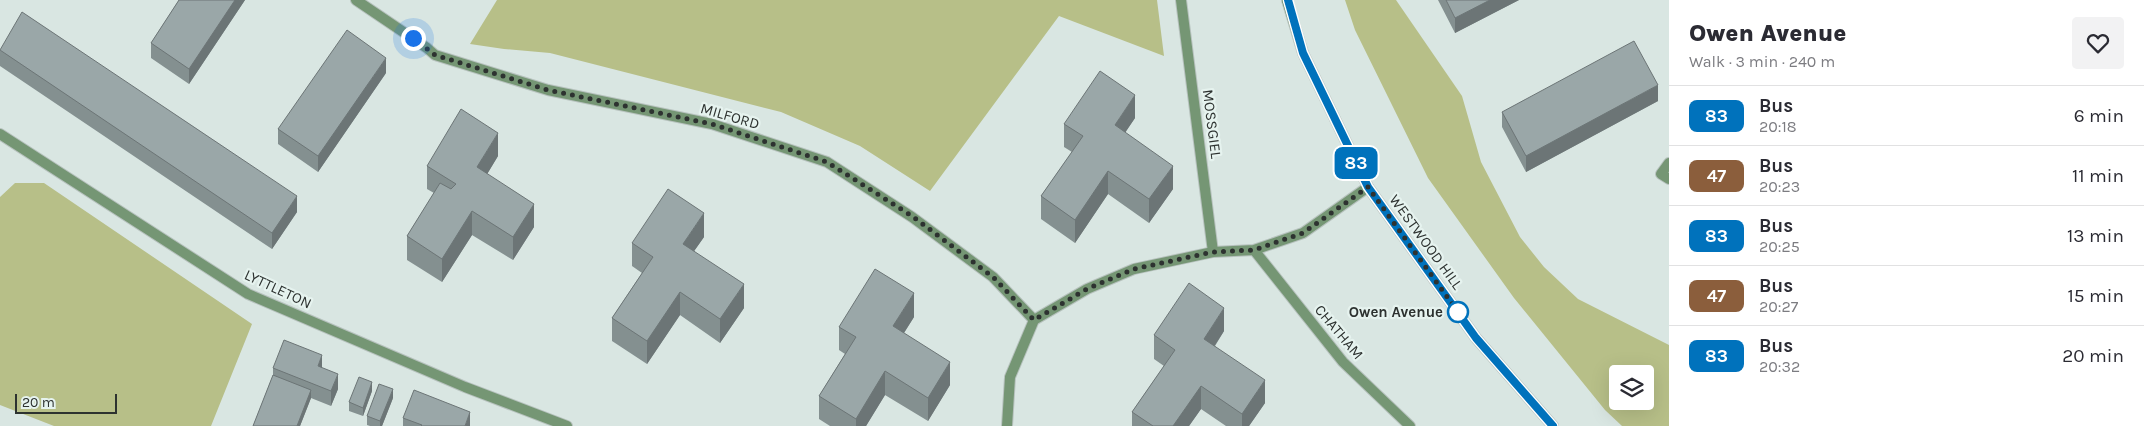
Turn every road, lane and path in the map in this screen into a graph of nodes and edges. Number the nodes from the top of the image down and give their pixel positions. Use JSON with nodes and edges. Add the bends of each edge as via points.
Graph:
{"nodes":[{"id":1,"x":356,"y":0,"type":"edge"},
{"id":2,"x":1181,"y":0,"type":"edge"},
{"id":3,"x":1288,"y":0,"type":"edge"},
{"id":4,"x":0,"y":134,"type":"edge"},
{"id":5,"x":1669,"y":163,"type":"edge"},
{"id":6,"x":1669,"y":179,"type":"edge"},
{"id":7,"x":1368,"y":187,"type":"junction"},
{"id":8,"x":1254,"y":250,"type":"junction"},
{"id":9,"x":1213,"y":252,"type":"junction"},
{"id":10,"x":1034,"y":320,"type":"junction"},
{"id":11,"x":567,"y":426,"type":"edge"},
{"id":12,"x":1007,"y":426,"type":"edge"},
{"id":13,"x":1410,"y":426,"type":"edge"},
{"id":14,"x":1553,"y":426,"type":"edge"}],
"edges":[{"from":1,"to":10,"type":"street","name":"MILFORD","via":[[435,55],[548,90],[712,124],[827,162],[912,216],[993,277]]},
{"from":2,"to":9,"type":"street","name":"MOSSGIEL"},
{"from":3,"to":7,"type":"street","name":"WESTWOOD HILL","via":[[1303,53]]},
{"from":4,"to":11,"type":"street","name":"LYTTLETON","via":[[248,294],[465,387]]},
{"from":5,"to":6,"type":"street","via":[[1661,174]]},
{"from":7,"to":8,"type":"street","via":[[1303,233]]},
{"from":7,"to":14,"type":"street","name":"WESTWOOD HILL","via":[[1476,338]]},
{"from":8,"to":9,"type":"street"},
{"from":8,"to":13,"type":"street","name":"CHATHAM","via":[[1343,362]]},
{"from":9,"to":10,"type":"street","via":[[1134,269],[1087,289]]},
{"from":10,"to":12,"type":"street","via":[[1010,377]]}]}
